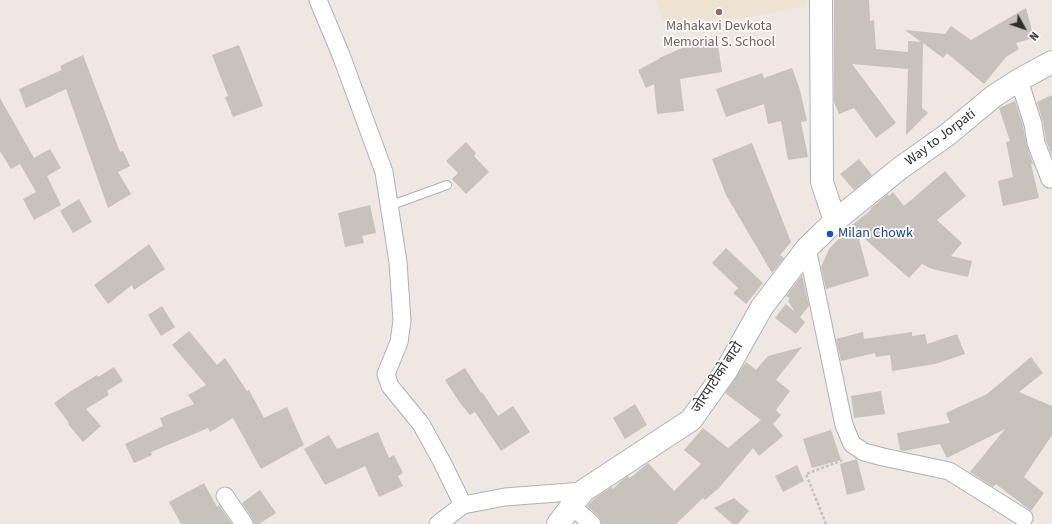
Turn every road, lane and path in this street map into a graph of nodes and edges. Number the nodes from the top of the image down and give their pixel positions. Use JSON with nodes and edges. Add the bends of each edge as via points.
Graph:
{"nodes":[{"id":1,"x":318,"y":0,"type":"edge"},
{"id":2,"x":821,"y":0,"type":"edge"},
{"id":3,"x":1052,"y":62,"type":"edge"},
{"id":4,"x":1019,"y":80,"type":"junction"},
{"id":5,"x":1052,"y":179,"type":"edge"},
{"id":6,"x":447,"y":185,"type":"dead end"},
{"id":7,"x":389,"y":206,"type":"junction"},
{"id":8,"x":834,"y":221,"type":"junction"},
{"id":9,"x":807,"y":248,"type":"junction"},
{"id":10,"x":864,"y":452,"type":"junction"},
{"id":11,"x":225,"y":496,"type":"dead end"},
{"id":12,"x":578,"y":498,"type":"junction"},
{"id":13,"x":463,"y":505,"type":"junction"},
{"id":14,"x":1024,"y":518,"type":"dead end"},
{"id":15,"x":244,"y":524,"type":"edge"},
{"id":16,"x":438,"y":524,"type":"edge"},
{"id":17,"x":558,"y":524,"type":"edge"},
{"id":18,"x":592,"y":524,"type":"edge"},
{"id":19,"x":826,"y":524,"type":"edge"}],
"edges":[{"from":1,"to":7,"type":"street","via":[[384,172]]},
{"from":2,"to":8,"type":"street","via":[[822,182]]},
{"from":3,"to":4,"type":"street","name":"Way to Jorpati"},
{"from":4,"to":5,"type":"street","via":[[1034,124],[1036,143]]},
{"from":4,"to":8,"type":"street","name":"Way to Jorpati","via":[[994,96]]},
{"from":6,"to":7,"type":"lane"},
{"from":7,"to":13,"type":"street","via":[[398,262],[402,321],[399,342],[386,374],[390,386],[421,424]]},
{"from":8,"to":9,"type":"street","name":"जोरपाटीको बाटो"},
{"from":9,"to":10,"type":"street","via":[[844,425],[852,444]]},
{"from":9,"to":12,"type":"street","name":"जोरपाटीको बाटो","via":[[762,307],[726,371],[691,420]]},
{"from":10,"to":14,"type":"street","via":[[949,471]]},
{"from":10,"to":19,"type":"path","via":[[806,474]]},
{"from":11,"to":15,"type":"street"},
{"from":12,"to":13,"type":"street","via":[[505,497]]},
{"from":12,"to":17,"type":"street","name":"जोरपाटीको बाटो"},
{"from":12,"to":18,"type":"street"},
{"from":13,"to":16,"type":"street"}]}
